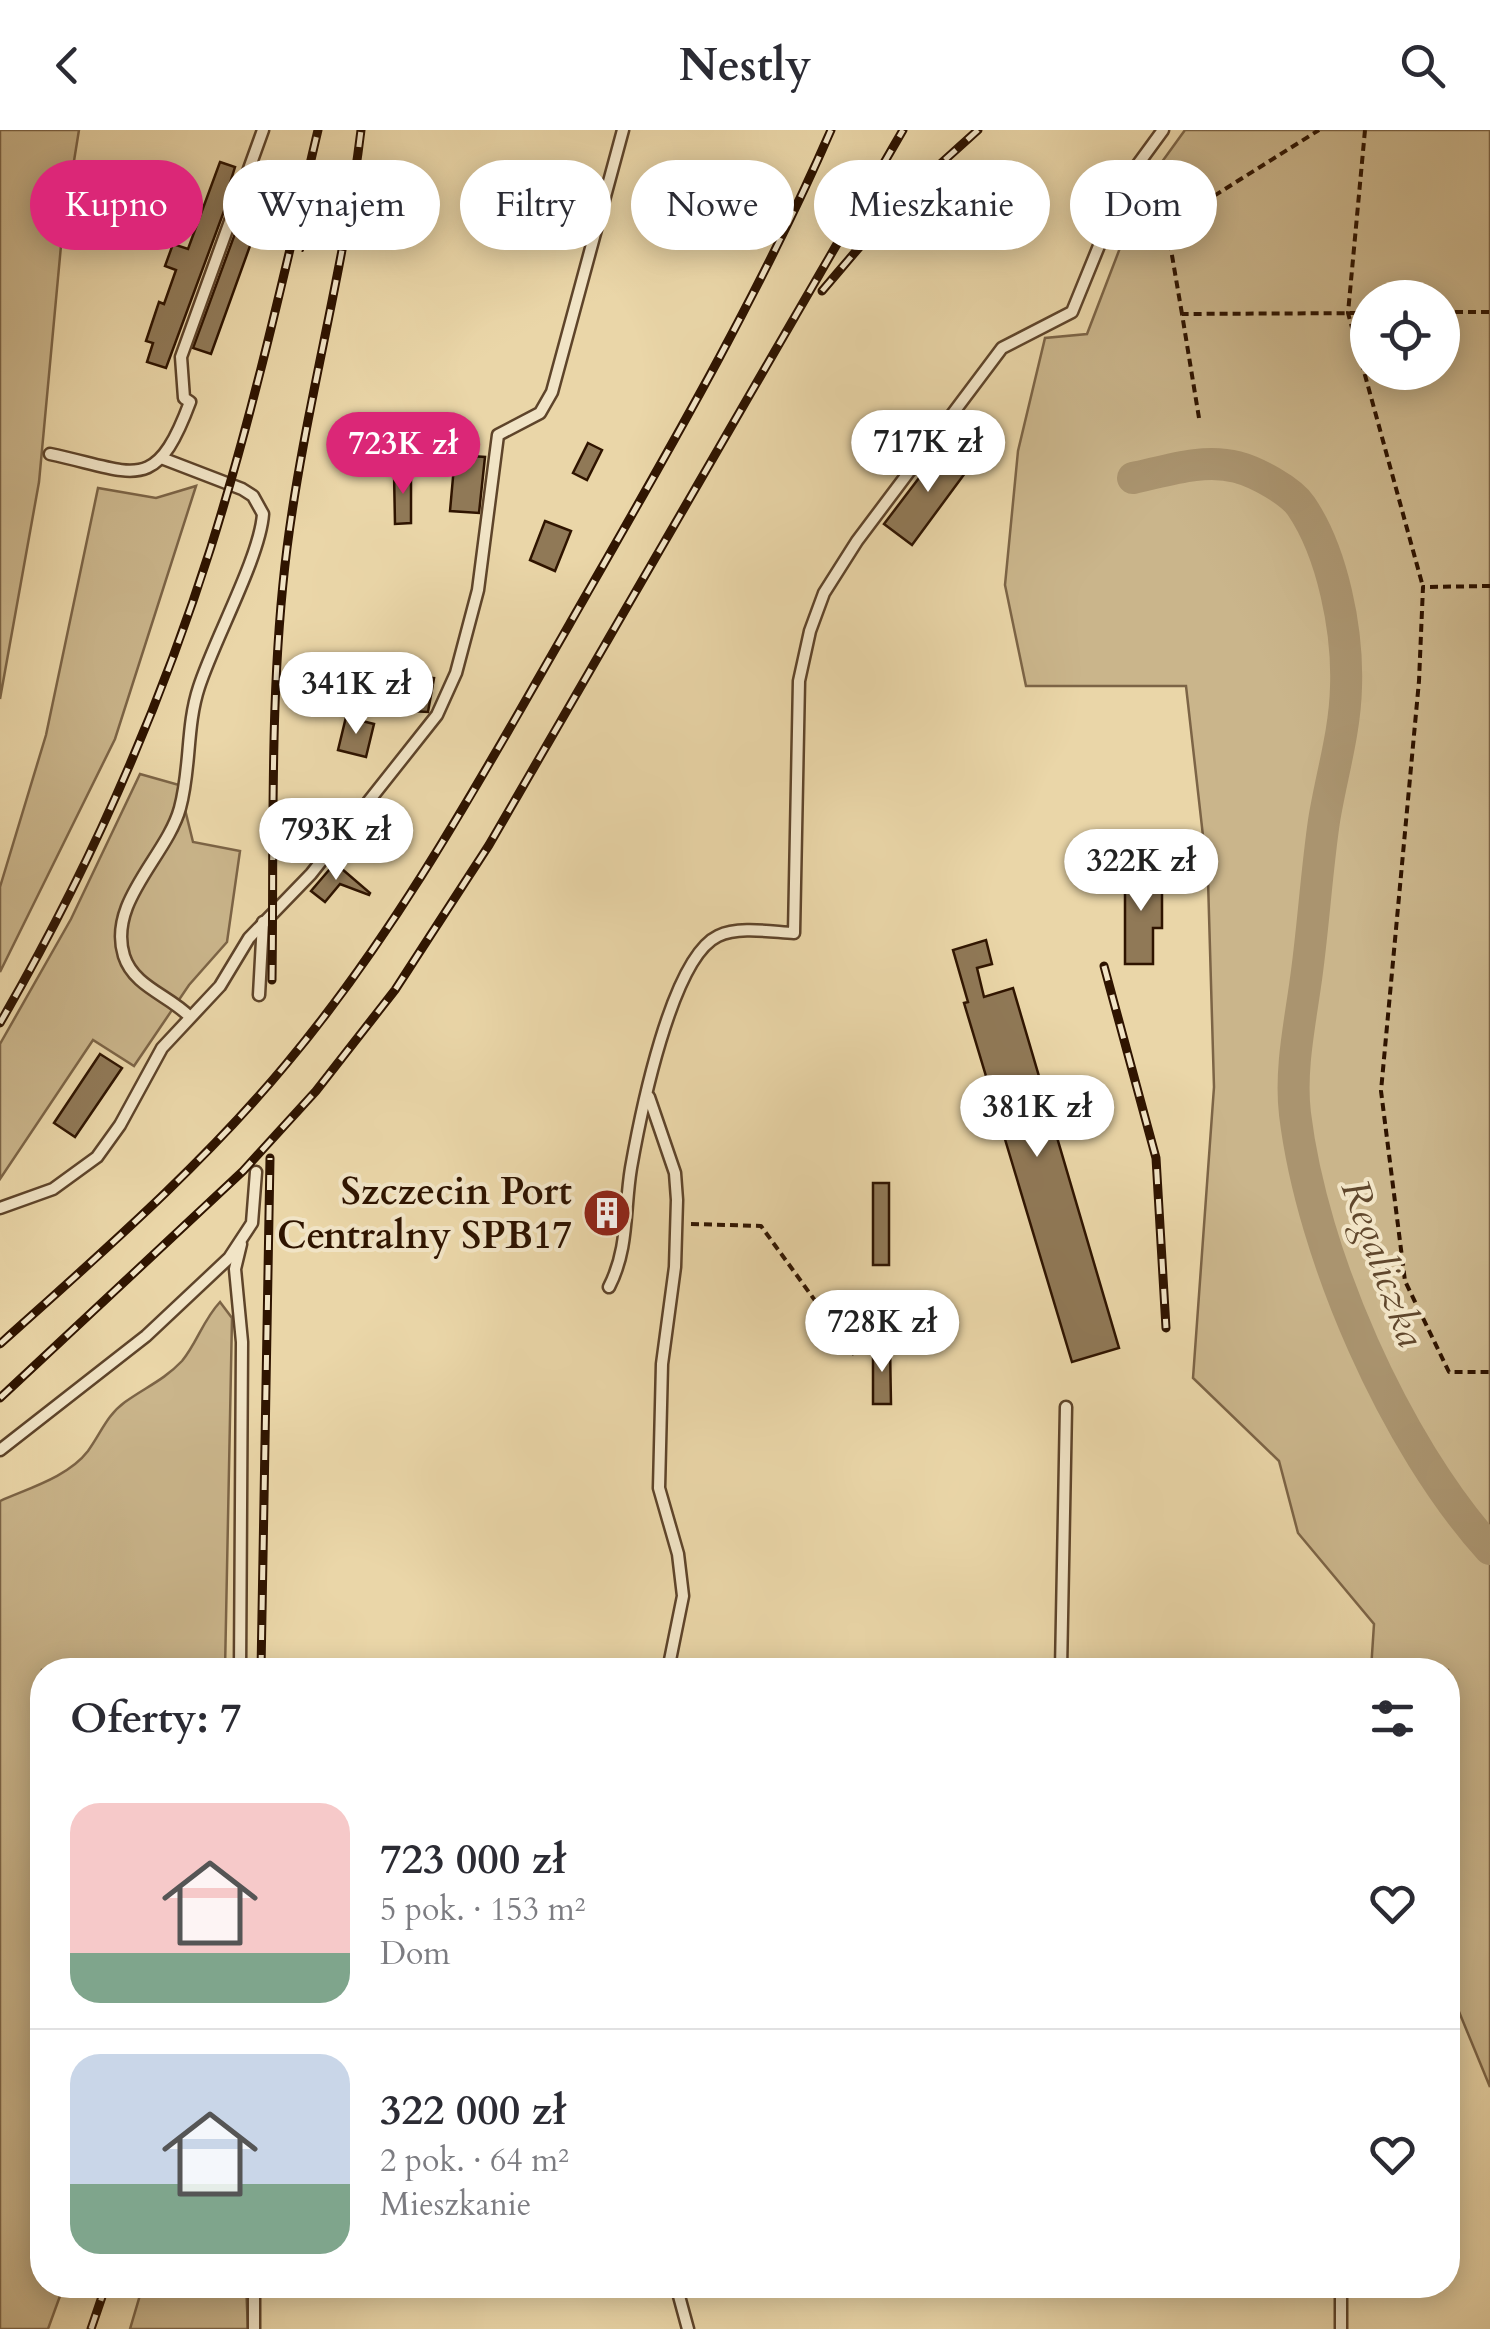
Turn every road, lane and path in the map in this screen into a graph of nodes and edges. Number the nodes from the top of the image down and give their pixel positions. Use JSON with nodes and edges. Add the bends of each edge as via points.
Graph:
{"nodes":[{"id":1,"x":263,"y":130,"type":"edge"},
{"id":2,"x":623,"y":130,"type":"edge"},
{"id":3,"x":1163,"y":130,"type":"edge"},
{"id":4,"x":1320,"y":130,"type":"edge"},
{"id":5,"x":1365,"y":130,"type":"edge"},
{"id":6,"x":252,"y":160,"type":"edge"},
{"id":7,"x":223,"y":242,"type":"edge"},
{"id":8,"x":1348,"y":312,"type":"junction"},
{"id":9,"x":1460,"y":312,"type":"edge"},
{"id":10,"x":1490,"y":312,"type":"edge"},
{"id":11,"x":1182,"y":314,"type":"junction"},
{"id":12,"x":1198,"y":418,"type":"dead end"},
{"id":13,"x":50,"y":454,"type":"dead end"},
{"id":14,"x":164,"y":459,"type":"junction"},
{"id":15,"x":1490,"y":586,"type":"edge"},
{"id":16,"x":1423,"y":587,"type":"junction"},
{"id":17,"x":262,"y":922,"type":"junction"},
{"id":18,"x":259,"y":995,"type":"dead end"},
{"id":19,"x":190,"y":1016,"type":"junction"},
{"id":20,"x":648,"y":1096,"type":"junction"},
{"id":21,"x":256,"y":1172,"type":"dead end"},
{"id":22,"x":0,"y":1208,"type":"edge"},
{"id":23,"x":677,"y":1223,"type":"junction"},
{"id":24,"x":241,"y":1244,"type":"junction"},
{"id":25,"x":609,"y":1287,"type":"dead end"},
{"id":26,"x":856,"y":1358,"type":"dead end"},
{"id":27,"x":1490,"y":1372,"type":"edge"},
{"id":28,"x":1066,"y":1408,"type":"dead end"},
{"id":29,"x":0,"y":1450,"type":"edge"},
{"id":30,"x":240,"y":1658,"type":"edge"},
{"id":31,"x":671,"y":1658,"type":"edge"},
{"id":32,"x":1061,"y":1658,"type":"edge"},
{"id":33,"x":254,"y":2298,"type":"edge"},
{"id":34,"x":680,"y":2298,"type":"edge"},
{"id":35,"x":1342,"y":2298,"type":"edge"},
{"id":36,"x":254,"y":2329,"type":"edge"},
{"id":37,"x":688,"y":2329,"type":"edge"},
{"id":38,"x":1342,"y":2329,"type":"edge"}],
"edges":[{"from":1,"to":6,"type":"lane"},
{"from":2,"to":17,"type":"lane","via":[[552,392],[540,413],[498,435],[478,590],[447,697],[312,874]]},
{"from":3,"to":20,"type":"lane","via":[[1124,182],[1072,312],[1002,348],[824,593],[800,680],[794,933],[727,933],[701,948],[666,1027]]},
{"from":4,"to":11,"type":"path","via":[[1174,221],[1168,232]]},
{"from":5,"to":8,"type":"path"},
{"from":7,"to":14,"type":"lane","via":[[181,357],[184,398],[190,402]]},
{"from":8,"to":11,"type":"path"},
{"from":8,"to":16,"type":"path"},
{"from":9,"to":10,"type":"path"},
{"from":11,"to":12,"type":"path"},
{"from":13,"to":14,"type":"lane","via":[[126,470]]},
{"from":14,"to":19,"type":"lane","via":[[242,488],[263,514],[194,702],[180,807],[123,927],[128,968]]},
{"from":15,"to":16,"type":"path"},
{"from":16,"to":27,"type":"path","via":[[1382,1091],[1406,1281],[1449,1372]]},
{"from":17,"to":18,"type":"lane"},
{"from":17,"to":19,"type":"lane","via":[[220,986]]},
{"from":19,"to":22,"type":"lane","via":[[151,1062],[120,1125],[85,1169]]},
{"from":20,"to":23,"type":"lane","via":[[675,1173]]},
{"from":20,"to":25,"type":"lane","via":[[629,1178],[624,1254]]},
{"from":21,"to":24,"type":"lane","via":[[255,1212]]},
{"from":23,"to":26,"type":"path","via":[[761,1226]]},
{"from":23,"to":31,"type":"lane","via":[[662,1364],[659,1488],[684,1596]]},
{"from":24,"to":29,"type":"lane","via":[[146,1336]]},
{"from":24,"to":30,"type":"lane"},
{"from":28,"to":32,"type":"lane"},
{"from":33,"to":36,"type":"lane"},
{"from":34,"to":37,"type":"lane"},
{"from":35,"to":38,"type":"lane"}]}
